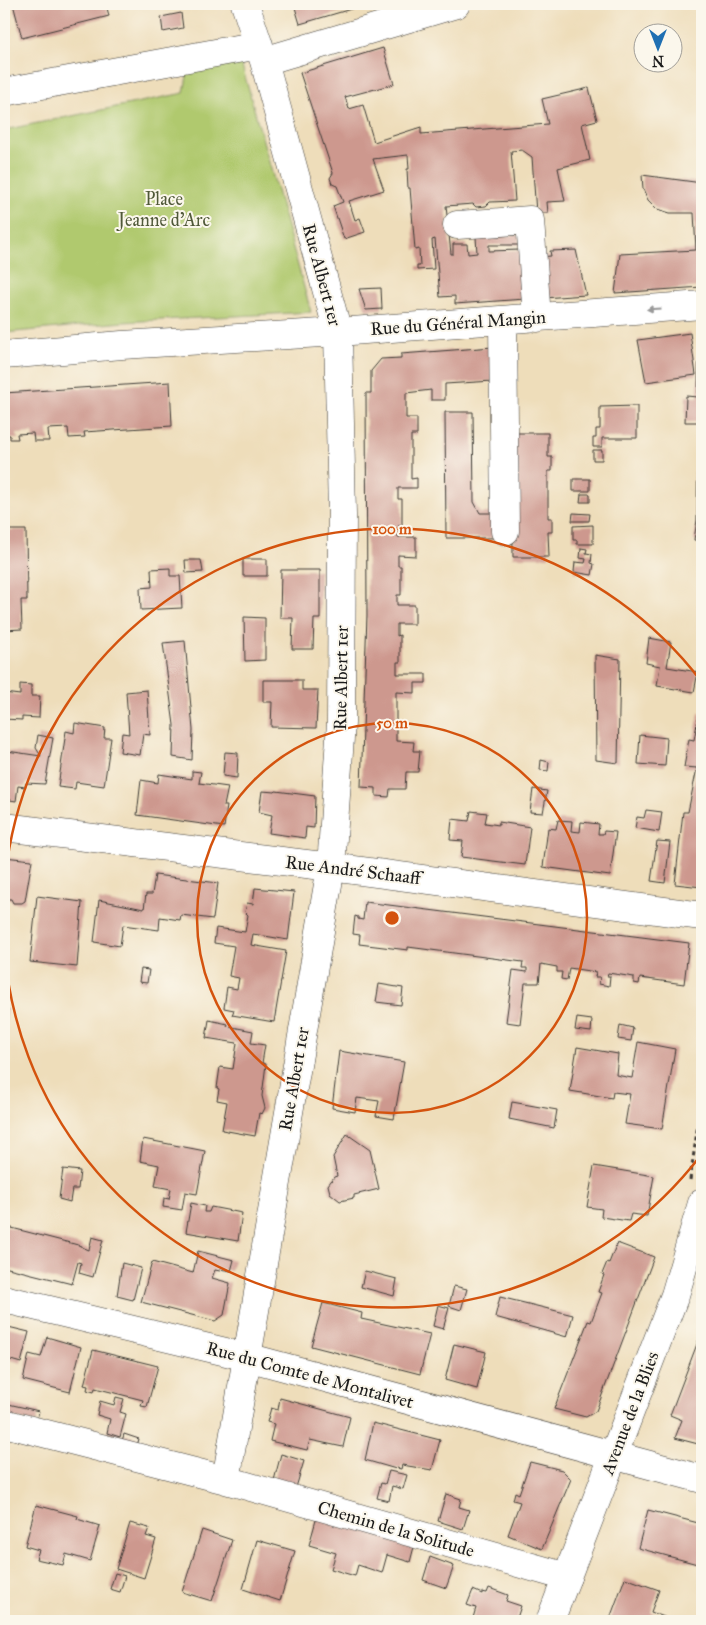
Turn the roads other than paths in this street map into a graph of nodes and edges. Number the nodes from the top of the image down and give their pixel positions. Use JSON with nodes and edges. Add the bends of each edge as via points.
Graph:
{"nodes":[{"id":1,"x":246,"y":4,"type":"edge"},
{"id":2,"x":456,"y":4,"type":"edge"},
{"id":3,"x":261,"y":53,"type":"junction"},
{"id":4,"x":4,"y":92,"type":"edge"},
{"id":5,"x":458,"y":225,"type":"dead end"},
{"id":6,"x":702,"y":305,"type":"edge"},
{"id":7,"x":537,"y":318,"type":"junction"},
{"id":8,"x":503,"y":320,"type":"junction"},
{"id":9,"x":338,"y":332,"type":"junction"},
{"id":10,"x":4,"y":354,"type":"edge"},
{"id":11,"x":505,"y":531,"type":"dead end"},
{"id":12,"x":4,"y":827,"type":"edge"},
{"id":13,"x":331,"y":867,"type":"junction"},
{"id":14,"x":702,"y":916,"type":"edge"},
{"id":15,"x":702,"y":1203,"type":"edge"},
{"id":16,"x":4,"y":1299,"type":"edge"},
{"id":17,"x":247,"y":1357,"type":"junction"},
{"id":18,"x":4,"y":1423,"type":"edge"},
{"id":19,"x":614,"y":1456,"type":"junction"},
{"id":20,"x":702,"y":1479,"type":"edge"},
{"id":21,"x":226,"y":1480,"type":"junction"},
{"id":22,"x":567,"y":1577,"type":"junction"},
{"id":23,"x":550,"y":1621,"type":"edge"}],
"edges":[{"from":1,"to":3,"type":"street","name":"Rue Albert 1er"},
{"from":2,"to":3,"type":"street"},
{"from":3,"to":4,"type":"street"},
{"from":3,"to":9,"type":"street","name":"Rue Albert 1er"},
{"from":5,"to":7,"type":"street","via":[[530,220]]},
{"from":6,"to":7,"type":"street","name":"Rue du Général Mangin","one_way":true},
{"from":7,"to":8,"type":"street","name":"Rue du Général Mangin"},
{"from":8,"to":9,"type":"street","name":"Rue du Général Mangin"},
{"from":8,"to":11,"type":"street"},
{"from":9,"to":10,"type":"street","name":"Rue du Général Mangin"},
{"from":9,"to":13,"type":"street","name":"Rue Albert 1er","via":[[342,515],[341,723]]},
{"from":12,"to":13,"type":"street","name":"Rue André Schaaff"},
{"from":13,"to":14,"type":"street","name":"Rue André Schaaff"},
{"from":13,"to":17,"type":"street","name":"Rue Albert 1er"},
{"from":15,"to":19,"type":"street","name":"Avenue de la Blies","via":[[675,1295]]},
{"from":16,"to":17,"type":"street","name":"Rue du Comte de Montalivet"},
{"from":17,"to":19,"type":"street","name":"Rue du Comte de Montalivet"},
{"from":17,"to":21,"type":"street"},
{"from":18,"to":21,"type":"street","name":"Chemin de la Solitude"},
{"from":19,"to":20,"type":"street","name":"Rue du Comte de Montalivet"},
{"from":19,"to":22,"type":"street","name":"Avenue de la Blies"},
{"from":21,"to":22,"type":"street","name":"Chemin de la Solitude"},
{"from":22,"to":23,"type":"street","name":"Avenue de la Blies"}]}
